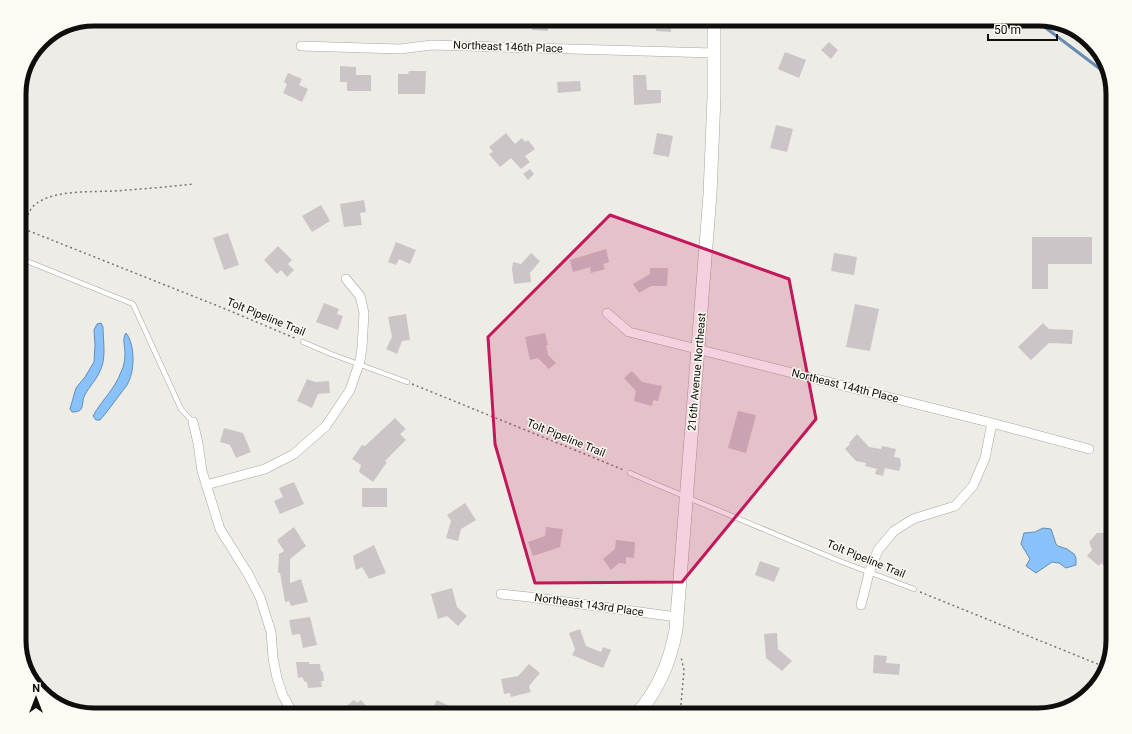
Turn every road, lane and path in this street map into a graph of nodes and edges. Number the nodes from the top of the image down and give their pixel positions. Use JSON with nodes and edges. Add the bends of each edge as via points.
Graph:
{"nodes":[{"id":1,"x":714,"y":26,"type":"edge"},
{"id":2,"x":301,"y":46,"type":"dead end"},
{"id":3,"x":714,"y":53,"type":"junction"},
{"id":4,"x":194,"y":184,"type":"dead end"},
{"id":5,"x":26,"y":230,"type":"joint"},
{"id":6,"x":29,"y":262,"type":"dead end"},
{"id":7,"x":346,"y":279,"type":"dead end"},
{"id":8,"x":607,"y":313,"type":"dead end"},
{"id":9,"x":303,"y":342,"type":"joint"},
{"id":10,"x":699,"y":350,"type":"junction"},
{"id":11,"x":359,"y":364,"type":"junction"},
{"id":12,"x":407,"y":382,"type":"joint"},
{"id":13,"x":193,"y":422,"type":"joint"},
{"id":14,"x":992,"y":423,"type":"junction"},
{"id":15,"x":1089,"y":449,"type":"dead end"},
{"id":16,"x":630,"y":473,"type":"joint"},
{"id":17,"x":206,"y":485,"type":"junction"},
{"id":18,"x":687,"y":497,"type":"junction"},
{"id":19,"x":870,"y":573,"type":"junction"},
{"id":20,"x":914,"y":589,"type":"joint"},
{"id":21,"x":501,"y":594,"type":"dead end"},
{"id":22,"x":860,"y":605,"type":"dead end"},
{"id":23,"x":677,"y":617,"type":"junction"},
{"id":24,"x":674,"y":643,"type":"junction"},
{"id":25,"x":1101,"y":664,"type":"edge"},
{"id":26,"x":290,"y":708,"type":"edge"},
{"id":27,"x":641,"y":708,"type":"edge"},
{"id":28,"x":681,"y":708,"type":"edge"}],
"edges":[{"from":1,"to":3,"type":"street","name":"216th Avenue Northeast"},
{"from":2,"to":3,"type":"street","name":"Northeast 146th Place","via":[[400,49],[432,45]]},
{"from":3,"to":10,"type":"street","name":"216th Avenue Northeast","via":[[710,194]]},
{"from":4,"to":5,"type":"path","via":[[78,192],[55,196],[38,202],[32,208],[26,217]]},
{"from":5,"to":9,"type":"path","name":"Tolt Pipeline Trail"},
{"from":6,"to":13,"type":"lane","via":[[133,304],[181,409]]},
{"from":7,"to":11,"type":"street","via":[[360,296],[364,313]]},
{"from":8,"to":10,"type":"street","name":"Northeast 144th Place","via":[[630,332]]},
{"from":9,"to":11,"type":"lane"},
{"from":10,"to":14,"type":"street","name":"Northeast 144th Place"},
{"from":10,"to":18,"type":"street","name":"216th Avenue Northeast"},
{"from":11,"to":12,"type":"lane"},
{"from":11,"to":17,"type":"street","via":[[350,390],[326,426],[294,454],[265,469]]},
{"from":12,"to":16,"type":"path","name":"Tolt Pipeline Trail"},
{"from":13,"to":17,"type":"street"},
{"from":14,"to":15,"type":"street","name":"Northeast 144th Place"},
{"from":14,"to":19,"type":"street","via":[[984,458],[972,486],[955,506],[913,519],[894,531],[878,550]]},
{"from":16,"to":18,"type":"lane"},
{"from":17,"to":26,"type":"street","via":[[220,529],[260,597],[271,632],[277,678]]},
{"from":18,"to":19,"type":"lane"},
{"from":18,"to":23,"type":"street","name":"216th Avenue Northeast"},
{"from":19,"to":20,"type":"lane"},
{"from":19,"to":22,"type":"street"},
{"from":20,"to":25,"type":"path","name":"Tolt Pipeline Trail"},
{"from":21,"to":23,"type":"street","name":"Northeast 143rd Place"},
{"from":23,"to":24,"type":"street","name":"216th Avenue Northeast"},
{"from":24,"to":27,"type":"street","name":"216th Avenue Northeast","via":[[658,684]]},
{"from":24,"to":28,"type":"path","via":[[680,652],[684,670]]}]}
